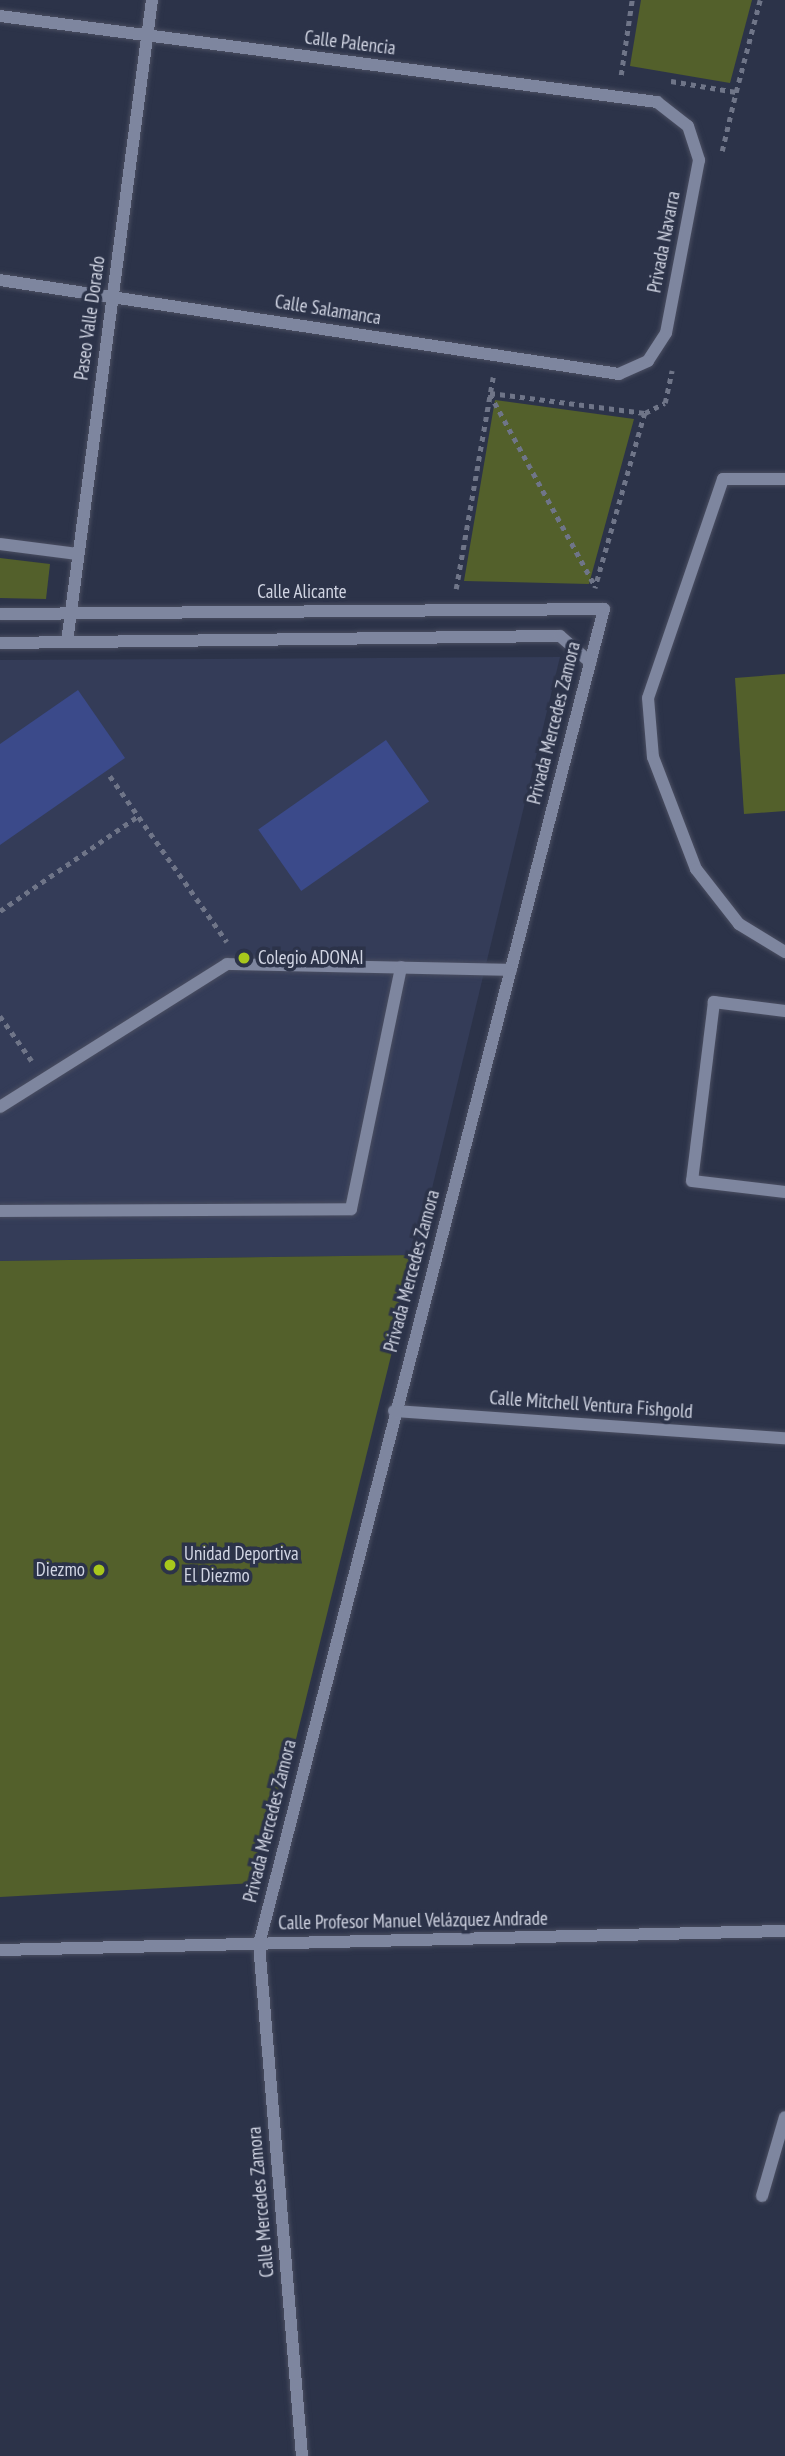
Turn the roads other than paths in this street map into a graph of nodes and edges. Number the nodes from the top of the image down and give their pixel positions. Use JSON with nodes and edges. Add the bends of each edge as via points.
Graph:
{"nodes":[{"id":1,"x":152,"y":0,"type":"edge"},
{"id":2,"x":0,"y":16,"type":"edge"},
{"id":3,"x":148,"y":36,"type":"junction"},
{"id":4,"x":688,"y":126,"type":"joint"},
{"id":5,"x":0,"y":280,"type":"edge"},
{"id":6,"x":112,"y":297,"type":"junction"},
{"id":7,"x":648,"y":362,"type":"joint"},
{"id":8,"x":785,"y":479,"type":"edge"},
{"id":9,"x":0,"y":544,"type":"edge"},
{"id":10,"x":77,"y":554,"type":"junction"},
{"id":11,"x":604,"y":609,"type":"joint"},
{"id":12,"x":70,"y":613,"type":"junction"},
{"id":13,"x":0,"y":614,"type":"edge"},
{"id":14,"x":67,"y":642,"type":"junction"},
{"id":15,"x":0,"y":643,"type":"edge"},
{"id":16,"x":590,"y":662,"type":"junction"},
{"id":17,"x":785,"y":952,"type":"edge"},
{"id":18,"x":401,"y":967,"type":"junction"},
{"id":19,"x":511,"y":970,"type":"junction"},
{"id":20,"x":785,"y":1011,"type":"edge"},
{"id":21,"x":0,"y":1107,"type":"edge"},
{"id":22,"x":785,"y":1192,"type":"edge"},
{"id":23,"x":0,"y":1211,"type":"edge"},
{"id":24,"x":394,"y":1411,"type":"junction"},
{"id":25,"x":785,"y":1438,"type":"edge"},
{"id":26,"x":785,"y":1931,"type":"edge"},
{"id":27,"x":259,"y":1944,"type":"junction"},
{"id":28,"x":0,"y":1950,"type":"edge"},
{"id":29,"x":785,"y":2117,"type":"edge"},
{"id":30,"x":762,"y":2196,"type":"dead end"},
{"id":31,"x":302,"y":2456,"type":"edge"}],
"edges":[{"from":1,"to":3,"type":"street","name":"Paseo Valle Dorado"},
{"from":2,"to":3,"type":"street","name":"Calle Palencia"},
{"from":3,"to":4,"type":"street","name":"Calle Palencia","via":[[657,102]]},
{"from":3,"to":6,"type":"street","name":"Paseo Valle Dorado"},
{"from":4,"to":7,"type":"street","name":"Privada Navarra","via":[[699,160],[666,333]]},
{"from":5,"to":6,"type":"street","name":"Calle Salamanca"},
{"from":6,"to":7,"type":"street","name":"Calle Salamanca","via":[[619,374]]},
{"from":6,"to":10,"type":"street","name":"Paseo Valle Dorado"},
{"from":8,"to":17,"type":"street","via":[[723,479],[649,698],[653,757],[696,869],[739,923]]},
{"from":9,"to":10,"type":"street"},
{"from":10,"to":12,"type":"street","name":"Paseo Valle Dorado"},
{"from":11,"to":12,"type":"street","name":"Calle Alicante"},
{"from":11,"to":16,"type":"street","name":"Privada Mercedes Zamora"},
{"from":12,"to":13,"type":"street","name":"Calle Alicante"},
{"from":12,"to":14,"type":"street","name":"Paseo Valle Dorado"},
{"from":14,"to":15,"type":"street"},
{"from":14,"to":16,"type":"street","via":[[560,636]]},
{"from":16,"to":19,"type":"street","name":"Privada Mercedes Zamora"},
{"from":18,"to":19,"type":"street"},
{"from":18,"to":21,"type":"street","via":[[227,964]]},
{"from":18,"to":23,"type":"street","via":[[351,1209]]},
{"from":19,"to":24,"type":"street","name":"Privada Mercedes Zamora"},
{"from":20,"to":22,"type":"street","via":[[714,1002],[692,1181]]},
{"from":24,"to":25,"type":"street","name":"Calle Mitchell Ventura Fishgold"},
{"from":24,"to":27,"type":"street","name":"Privada Mercedes Zamora"},
{"from":26,"to":27,"type":"street","name":"Calle Profesor Manuel Velázquez Andrade"},
{"from":27,"to":28,"type":"street","name":"Calle Profesor Manuel Velázquez Andrade"},
{"from":27,"to":31,"type":"street","name":"Calle Mercedes Zamora"},
{"from":29,"to":30,"type":"street"}]}
